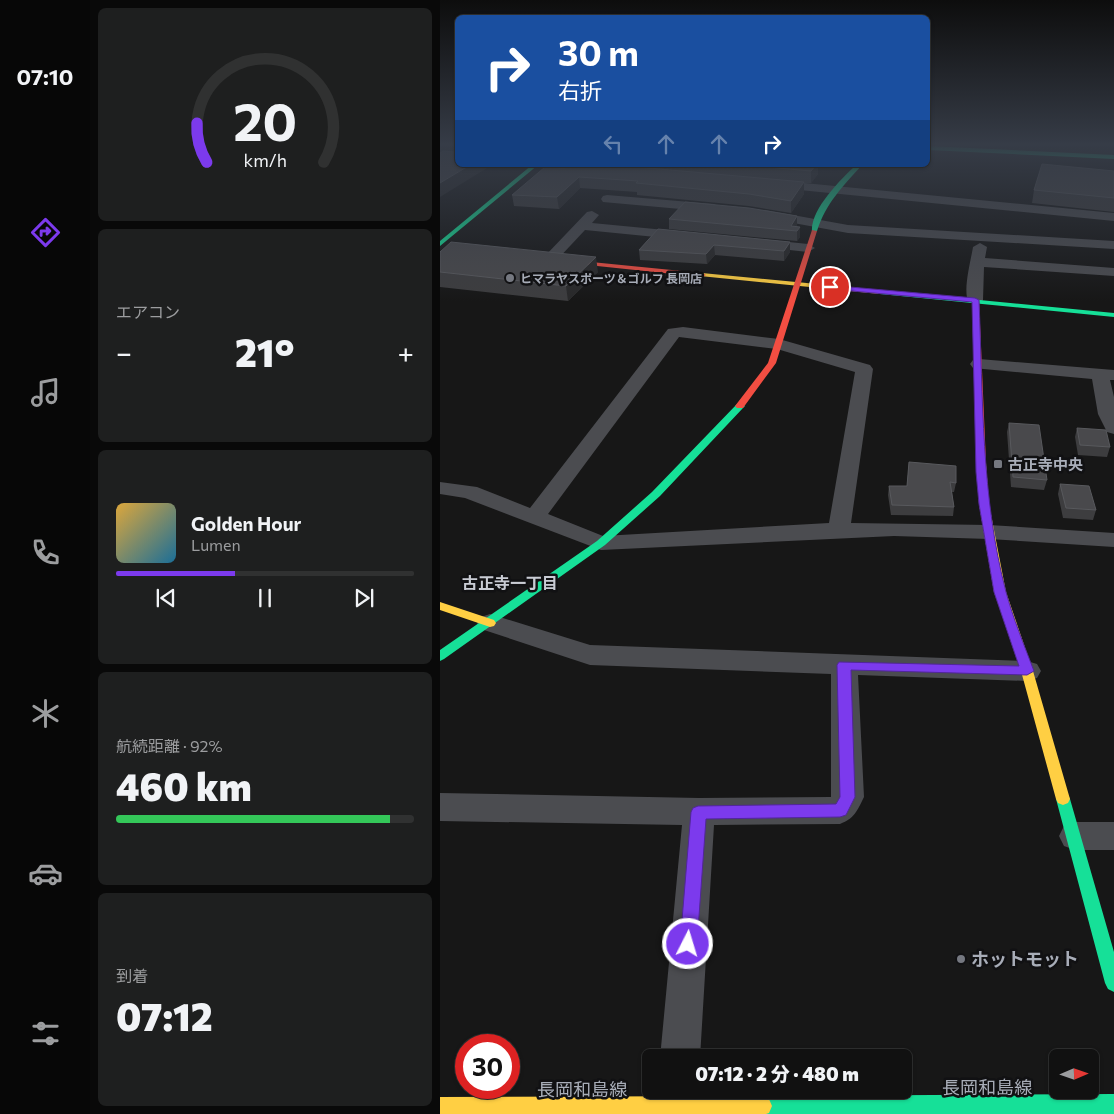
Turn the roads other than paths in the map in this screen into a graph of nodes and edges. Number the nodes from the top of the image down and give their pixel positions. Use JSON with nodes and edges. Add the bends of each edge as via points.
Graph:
{"nodes":[{"id":1,"x":482,"y":197,"type":"edge"},
{"id":2,"x":499,"y":197,"type":"edge"},
{"id":3,"x":828,"y":197,"type":"edge"},
{"id":4,"x":910,"y":197,"type":"edge"},
{"id":5,"x":607,"y":199,"type":"joint"},
{"id":6,"x":987,"y":204,"type":"junction"},
{"id":7,"x":724,"y":209,"type":"edge"},
{"id":8,"x":749,"y":212,"type":"edge"},
{"id":9,"x":1114,"y":217,"type":"edge"},
{"id":10,"x":814,"y":224,"type":"junction"},
{"id":11,"x":581,"y":226,"type":"junction"},
{"id":12,"x":440,"y":230,"type":"edge"},
{"id":13,"x":981,"y":236,"type":"junction"},
{"id":14,"x":704,"y":238,"type":"edge"},
{"id":15,"x":748,"y":242,"type":"edge"},
{"id":16,"x":1114,"y":245,"type":"edge"},
{"id":17,"x":443,"y":247,"type":"edge"},
{"id":18,"x":808,"y":248,"type":"junction"},
{"id":19,"x":546,"y":259,"type":"joint"},
{"id":20,"x":978,"y":262,"type":"junction"},
{"id":21,"x":1114,"y":272,"type":"edge"},
{"id":22,"x":796,"y":284,"type":"junction"},
{"id":23,"x":975,"y":300,"type":"junction"},
{"id":24,"x":1114,"y":315,"type":"edge"},
{"id":25,"x":779,"y":344,"type":"junction"},
{"id":26,"x":979,"y":364,"type":"junction"},
{"id":27,"x":1107,"y":374,"type":"edge"},
{"id":28,"x":1114,"y":428,"type":"edge"},
{"id":29,"x":440,"y":488,"type":"edge"},
{"id":30,"x":534,"y":517,"type":"junction"},
{"id":31,"x":839,"y":530,"type":"junction"},
{"id":32,"x":989,"y":532,"type":"junction"},
{"id":33,"x":1114,"y":540,"type":"edge"},
{"id":34,"x":601,"y":543,"type":"junction"},
{"id":35,"x":440,"y":606,"type":"edge"},
{"id":36,"x":490,"y":624,"type":"junction"},
{"id":37,"x":440,"y":656,"type":"edge"},
{"id":38,"x":844,"y":665,"type":"junction"},
{"id":39,"x":1027,"y":671,"type":"junction"},
{"id":40,"x":440,"y":807,"type":"edge"},
{"id":41,"x":698,"y":812,"type":"junction"},
{"id":42,"x":1074,"y":836,"type":"junction"},
{"id":43,"x":1114,"y":836,"type":"edge"},
{"id":44,"x":1114,"y":983,"type":"edge"},
{"id":45,"x":681,"y":1049,"type":"edge"},
{"id":46,"x":650,"y":1099,"type":"edge"},
{"id":47,"x":749,"y":1099,"type":"edge"},
{"id":48,"x":1114,"y":1104,"type":"edge"},
{"id":49,"x":440,"y":1107,"type":"edge"}],
"edges":[{"from":1,"to":12,"type":"main road"},
{"from":2,"to":17,"type":"main road"},
{"from":3,"to":10,"type":"main road"},
{"from":4,"to":6,"type":"street"},
{"from":5,"to":7,"type":"street"},
{"from":5,"to":11,"type":"street"},
{"from":6,"to":9,"type":"street"},
{"from":6,"to":13,"type":"street"},
{"from":8,"to":10,"type":"street"},
{"from":10,"to":13,"type":"street","via":[[887,232]]},
{"from":10,"to":18,"type":"main road"},
{"from":11,"to":14,"type":"street"},
{"from":11,"to":19,"type":"street"},
{"from":13,"to":16,"type":"street"},
{"from":13,"to":20,"type":"street"},
{"from":15,"to":18,"type":"street"},
{"from":18,"to":22,"type":"main road"},
{"from":19,"to":22,"type":"main road"},
{"from":20,"to":21,"type":"street"},
{"from":20,"to":23,"type":"street"},
{"from":22,"to":23,"type":"main road"},
{"from":22,"to":25,"type":"main road"},
{"from":23,"to":24,"type":"main road"},
{"from":23,"to":26,"type":"main road"},
{"from":25,"to":30,"type":"street","via":[[674,333]]},
{"from":25,"to":31,"type":"street","via":[[864,369]]},
{"from":25,"to":34,"type":"main road","via":[[772,363],[740,406],[656,494]]},
{"from":26,"to":27,"type":"street"},
{"from":26,"to":32,"type":"main road","via":[[981,472]]},
{"from":27,"to":28,"type":"street","via":[[1108,414]]},
{"from":29,"to":30,"type":"street","via":[[470,492]]},
{"from":30,"to":34,"type":"street"},
{"from":31,"to":32,"type":"street"},
{"from":31,"to":34,"type":"street"},
{"from":32,"to":33,"type":"street"},
{"from":32,"to":39,"type":"main road","via":[[1000,592]]},
{"from":34,"to":36,"type":"main road"},
{"from":35,"to":36,"type":"main road"},
{"from":36,"to":37,"type":"main road"},
{"from":36,"to":38,"type":"street","via":[[590,655]]},
{"from":38,"to":39,"type":"street"},
{"from":38,"to":41,"type":"street","via":[[848,797],[840,810]]},
{"from":39,"to":42,"type":"main road"},
{"from":40,"to":41,"type":"street"},
{"from":41,"to":45,"type":"street"},
{"from":42,"to":43,"type":"street"},
{"from":42,"to":44,"type":"main road"},
{"from":46,"to":49,"type":"main road","name":"長岡和島線"},
{"from":47,"to":48,"type":"main road","name":"長岡和島線"}]}
